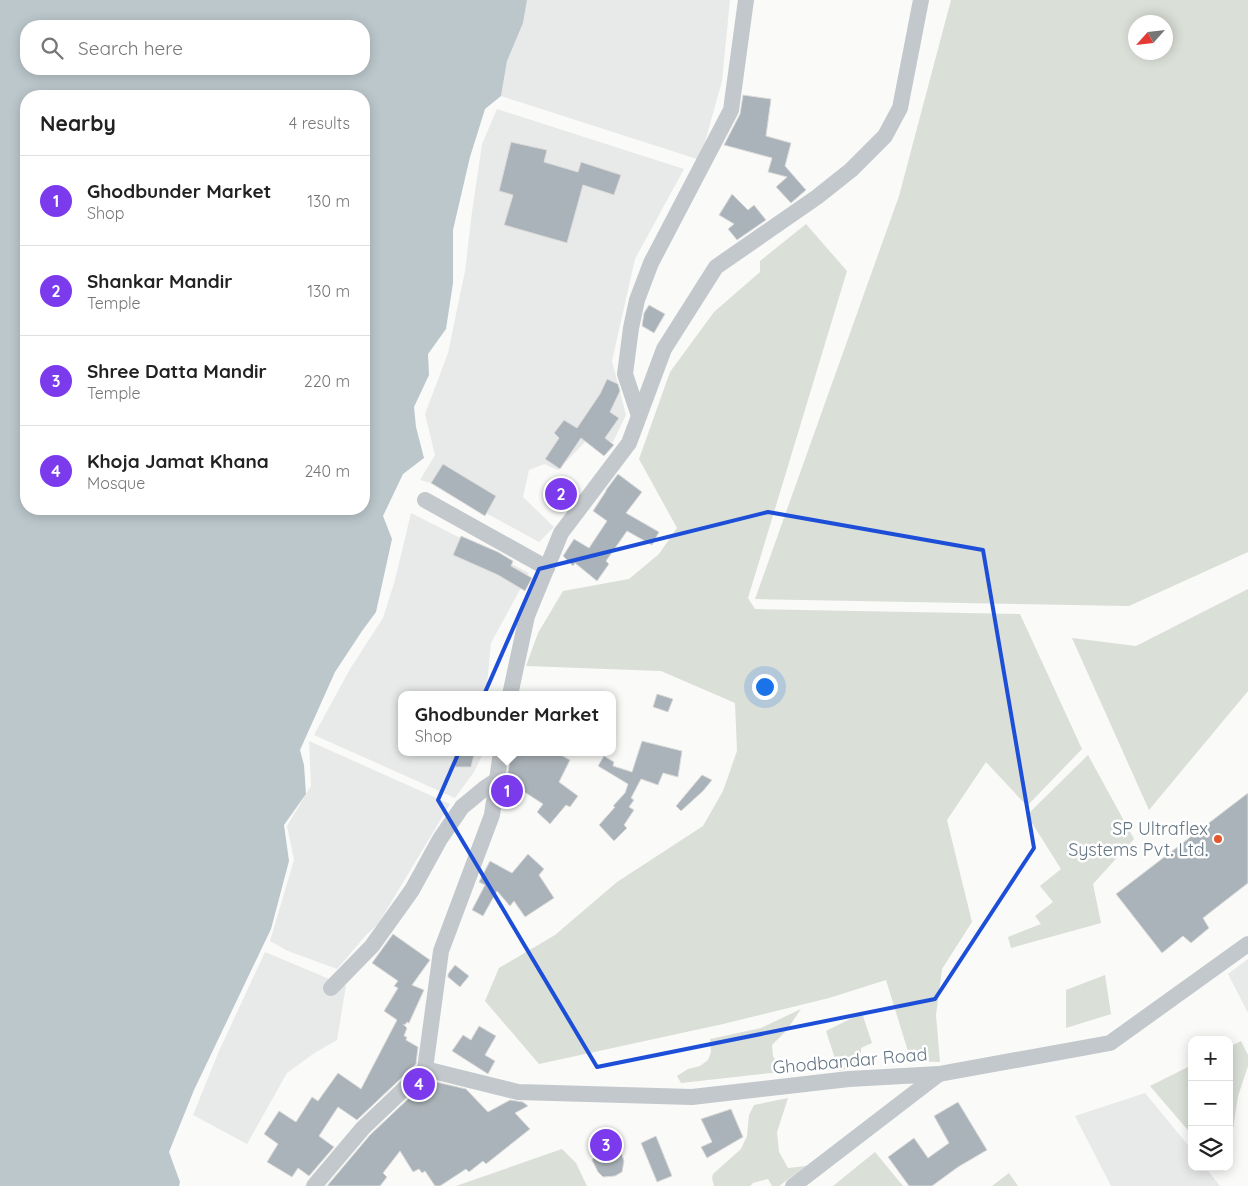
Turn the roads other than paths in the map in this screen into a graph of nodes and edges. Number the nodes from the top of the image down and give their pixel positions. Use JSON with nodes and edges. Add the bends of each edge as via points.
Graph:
{"nodes":[{"id":1,"x":746,"y":0,"type":"edge"},
{"id":2,"x":921,"y":0,"type":"edge"},
{"id":3,"x":639,"y":416,"type":"junction"},
{"id":4,"x":425,"y":500,"type":"dead end"},
{"id":5,"x":546,"y":568,"type":"junction"},
{"id":6,"x":511,"y":691,"type":"edge"},
{"id":7,"x":499,"y":756,"type":"edge"},
{"id":8,"x":496,"y":780,"type":"junction"},
{"id":9,"x":1248,"y":944,"type":"edge"},
{"id":10,"x":331,"y":988,"type":"dead end"},
{"id":11,"x":425,"y":1069,"type":"junction"},
{"id":12,"x":939,"y":1074,"type":"junction"},
{"id":13,"x":314,"y":1186,"type":"edge"},
{"id":14,"x":793,"y":1186,"type":"edge"}],
"edges":[{"from":1,"to":3,"type":"street","via":[[731,110],[651,263],[637,300],[625,374]]},
{"from":2,"to":3,"type":"street","via":[[900,108],[885,136],[851,170],[817,197],[716,267],[664,349]]},
{"from":3,"to":5,"type":"street","via":[[630,443],[561,533]]},
{"from":4,"to":5,"type":"street"},
{"from":5,"to":6,"type":"street","via":[[527,616]]},
{"from":7,"to":8,"type":"street"},
{"from":8,"to":10,"type":"street","via":[[462,807],[412,890],[372,946]]},
{"from":8,"to":11,"type":"street","via":[[492,815],[441,951]]},
{"from":9,"to":12,"type":"street","name":"Ghodbandar Road","via":[[1110,1043]]},
{"from":11,"to":12,"type":"street","name":"Ghodbandar Road","via":[[518,1092],[692,1097],[848,1078]]},
{"from":11,"to":13,"type":"street","via":[[363,1128]]},
{"from":12,"to":14,"type":"street"}]}
